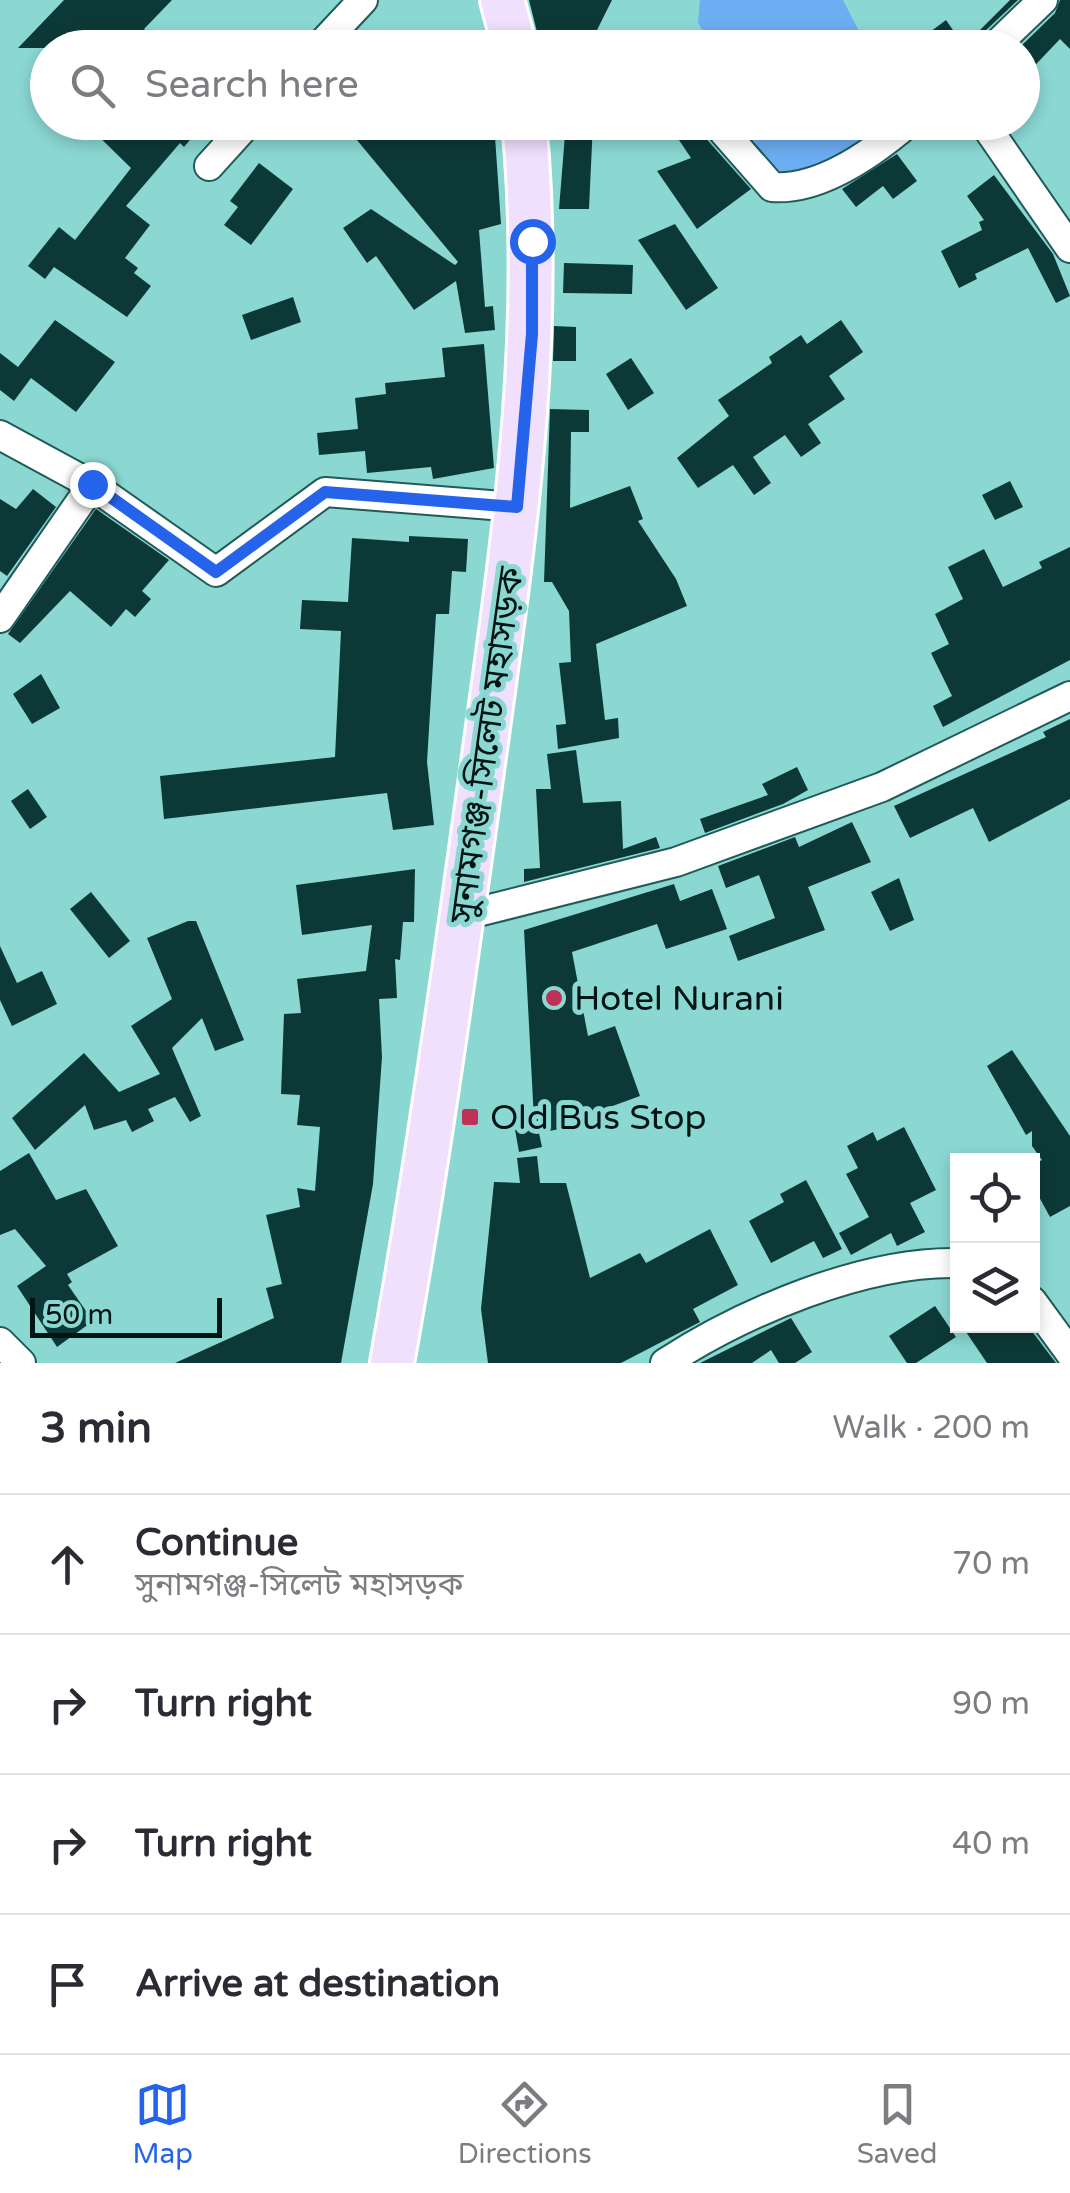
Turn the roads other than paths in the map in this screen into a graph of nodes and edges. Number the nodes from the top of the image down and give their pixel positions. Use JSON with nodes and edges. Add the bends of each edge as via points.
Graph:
{"nodes":[{"id":1,"x":363,"y":0,"type":"edge"},
{"id":2,"x":502,"y":0,"type":"edge"},
{"id":3,"x":1043,"y":0,"type":"edge"},
{"id":4,"x":335,"y":30,"type":"edge"},
{"id":5,"x":510,"y":30,"type":"edge"},
{"id":6,"x":1012,"y":30,"type":"edge"},
{"id":7,"x":233,"y":140,"type":"edge"},
{"id":8,"x":526,"y":140,"type":"edge"},
{"id":9,"x":731,"y":140,"type":"edge"},
{"id":10,"x":885,"y":140,"type":"edge"},
{"id":11,"x":995,"y":140,"type":"edge"},
{"id":12,"x":209,"y":166,"type":"dead end"},
{"id":13,"x":1070,"y":248,"type":"edge"},
{"id":14,"x":0,"y":435,"type":"edge"},
{"id":15,"x":92,"y":484,"type":"junction"},
{"id":16,"x":517,"y":507,"type":"junction"},
{"id":17,"x":0,"y":618,"type":"edge"},
{"id":18,"x":1070,"y":696,"type":"edge"},
{"id":19,"x":462,"y":916,"type":"junction"},
{"id":20,"x":950,"y":1263,"type":"edge"},
{"id":21,"x":1040,"y":1313,"type":"edge"},
{"id":22,"x":1070,"y":1353,"type":"edge"},
{"id":23,"x":392,"y":1363,"type":"edge"},
{"id":24,"x":666,"y":1363,"type":"edge"}],
"edges":[{"from":1,"to":4,"type":"street"},
{"from":2,"to":5,"type":"main road"},
{"from":3,"to":6,"type":"street"},
{"from":7,"to":12,"type":"street"},
{"from":8,"to":16,"type":"main road","name":"সুনামগঞ্জ-সিলেট মহাসড়ক","via":[[532,334]]},
{"from":9,"to":10,"type":"street","via":[[772,187],[790,189],[859,160]]},
{"from":11,"to":13,"type":"street"},
{"from":14,"to":15,"type":"street"},
{"from":15,"to":16,"type":"street","via":[[216,572],[325,492]]},
{"from":15,"to":17,"type":"street"},
{"from":16,"to":19,"type":"main road","name":"সুনামগঞ্জ-সিলেট মহাসড়ক"},
{"from":18,"to":19,"type":"street","via":[[882,787],[695,855]]},
{"from":19,"to":23,"type":"main road","name":"সুনামগঞ্জ-সিলেট মহাসড়ক"},
{"from":20,"to":24,"type":"street","via":[[803,1292]]},
{"from":21,"to":22,"type":"street"}]}
